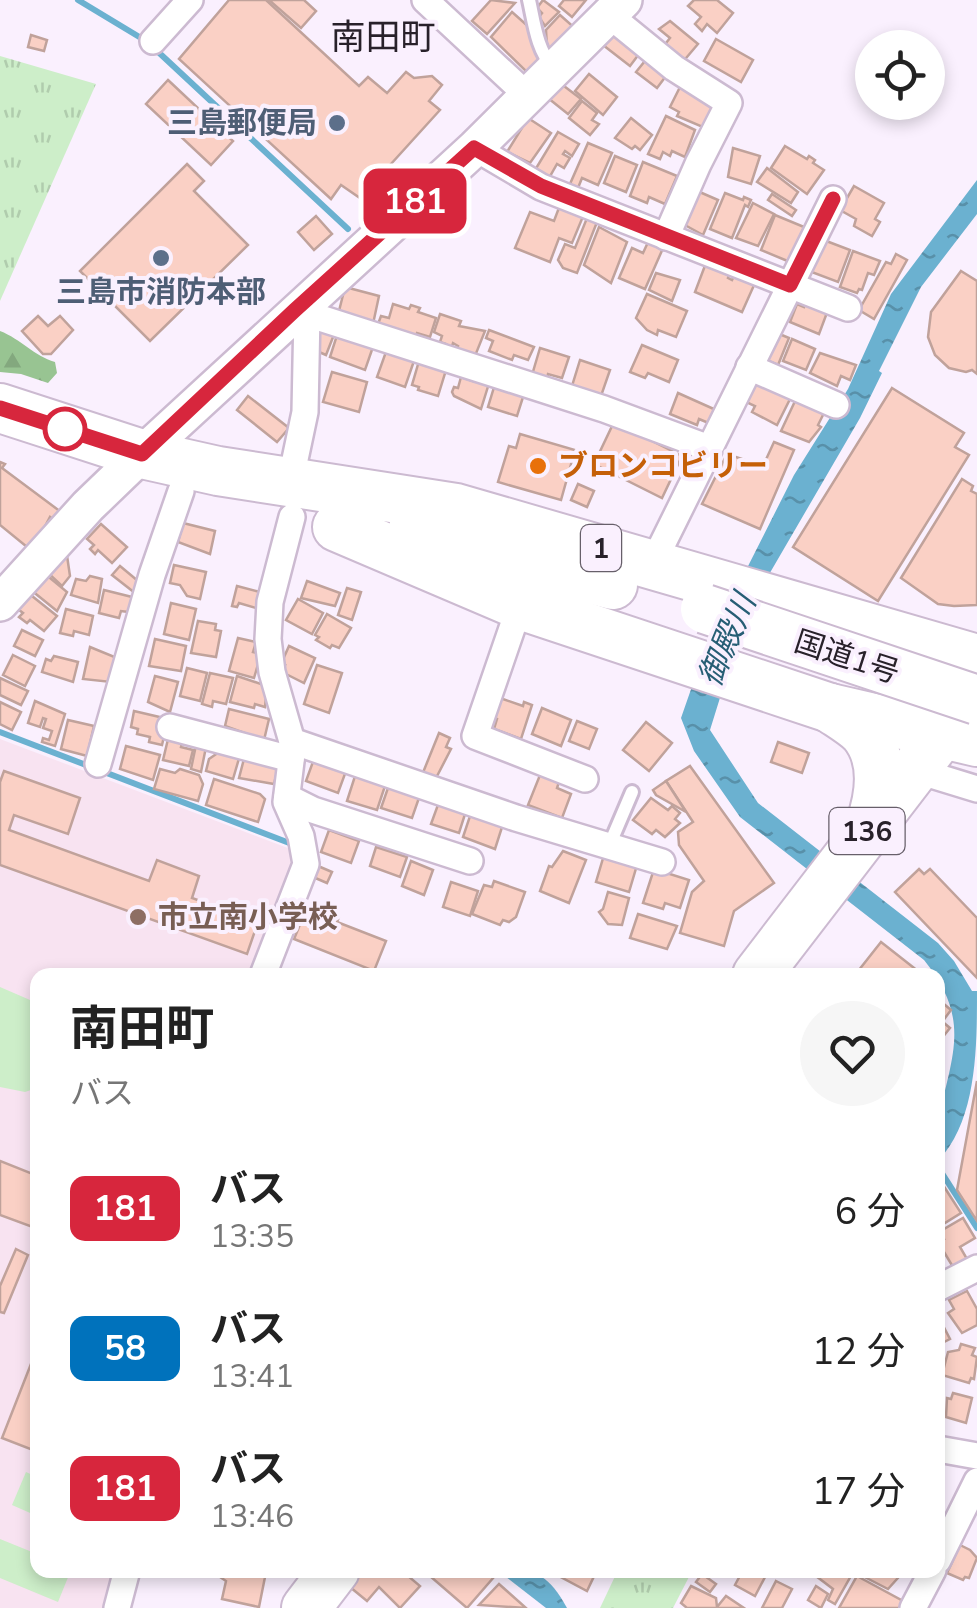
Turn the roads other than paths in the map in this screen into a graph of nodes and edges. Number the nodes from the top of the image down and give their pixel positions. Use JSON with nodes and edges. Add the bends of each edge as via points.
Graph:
{"nodes":[{"id":1,"x":190,"y":0,"type":"edge"},
{"id":2,"x":425,"y":0,"type":"edge"},
{"id":3,"x":529,"y":0,"type":"edge"},
{"id":4,"x":617,"y":8,"type":"edge"},
{"id":5,"x":153,"y":41,"type":"dead end"},
{"id":6,"x":555,"y":70,"type":"junction"},
{"id":7,"x":528,"y":96,"type":"junction"},
{"id":8,"x":474,"y":148,"type":"junction"},
{"id":9,"x":833,"y":199,"type":"dead end"},
{"id":10,"x":666,"y":237,"type":"junction"},
{"id":11,"x":790,"y":285,"type":"junction"},
{"id":12,"x":848,"y":308,"type":"dead end"},
{"id":13,"x":301,"y":312,"type":"junction"},
{"id":14,"x":749,"y":368,"type":"junction"},
{"id":15,"x":836,"y":405,"type":"dead end"},
{"id":16,"x":0,"y":408,"type":"edge"},
{"id":17,"x":0,"y":438,"type":"edge"},
{"id":18,"x":709,"y":448,"type":"junction"},
{"id":19,"x":131,"y":466,"type":"junction"},
{"id":20,"x":200,"y":482,"type":"junction"},
{"id":21,"x":306,"y":509,"type":"junction"},
{"id":22,"x":427,"y":536,"type":"junction"},
{"id":23,"x":653,"y":563,"type":"junction"},
{"id":24,"x":0,"y":604,"type":"edge"},
{"id":25,"x":520,"y":605,"type":"junction"},
{"id":26,"x":977,"y":660,"type":"edge"},
{"id":27,"x":977,"y":688,"type":"edge"},
{"id":28,"x":830,"y":708,"type":"junction"},
{"id":29,"x":170,"y":726,"type":"dead end"},
{"id":30,"x":960,"y":747,"type":"edge"},
{"id":31,"x":292,"y":750,"type":"junction"},
{"id":32,"x":98,"y":764,"type":"dead end"},
{"id":33,"x":585,"y":779,"type":"dead end"},
{"id":34,"x":632,"y":792,"type":"dead end"},
{"id":35,"x":286,"y":798,"type":"junction"},
{"id":36,"x":869,"y":829,"type":"junction"},
{"id":37,"x":609,"y":846,"type":"junction"},
{"id":38,"x":470,"y":861,"type":"dead end"},
{"id":39,"x":662,"y":862,"type":"dead end"},
{"id":40,"x":265,"y":968,"type":"edge"},
{"id":41,"x":762,"y":968,"type":"edge"},
{"id":42,"x":793,"y":968,"type":"edge"},
{"id":43,"x":977,"y":1268,"type":"edge"},
{"id":44,"x":945,"y":1284,"type":"edge"},
{"id":45,"x":945,"y":1450,"type":"edge"},
{"id":46,"x":977,"y":1456,"type":"edge"},
{"id":47,"x":977,"y":1482,"type":"edge"},
{"id":48,"x":945,"y":1546,"type":"edge"},
{"id":49,"x":125,"y":1578,"type":"edge"},
{"id":50,"x":304,"y":1578,"type":"edge"},
{"id":51,"x":329,"y":1578,"type":"edge"},
{"id":52,"x":928,"y":1578,"type":"edge"},
{"id":53,"x":117,"y":1608,"type":"edge"},
{"id":54,"x":282,"y":1608,"type":"edge"},
{"id":55,"x":306,"y":1608,"type":"edge"},
{"id":56,"x":913,"y":1608,"type":"edge"}],
"edges":[{"from":1,"to":5,"type":"street"},
{"from":2,"to":7,"type":"street"},
{"from":3,"to":6,"type":"lane","via":[[542,50]]},
{"from":4,"to":6,"type":"street"},
{"from":4,"to":10,"type":"street","via":[[674,68],[729,103]]},
{"from":6,"to":7,"type":"street"},
{"from":7,"to":8,"type":"street"},
{"from":8,"to":10,"type":"street","via":[[541,186]]},
{"from":8,"to":13,"type":"street"},
{"from":9,"to":11,"type":"street"},
{"from":10,"to":11,"type":"street"},
{"from":11,"to":12,"type":"street"},
{"from":11,"to":14,"type":"street"},
{"from":13,"to":18,"type":"street"},
{"from":13,"to":19,"type":"street"},
{"from":13,"to":21,"type":"street"},
{"from":14,"to":15,"type":"street"},
{"from":14,"to":18,"type":"street"},
{"from":16,"to":19,"type":"highway","number":"1"},
{"from":17,"to":19,"type":"highway","number":"1"},
{"from":18,"to":23,"type":"street"},
{"from":19,"to":20,"type":"highway","number":"1"},
{"from":19,"to":24,"type":"street"},
{"from":20,"to":21,"type":"highway","number":"1"},
{"from":20,"to":22,"type":"highway","name":"国道1号","number":"1"},
{"from":20,"to":32,"type":"street","via":[[152,575]]},
{"from":21,"to":22,"type":"highway","name":"国道1号","number":"1"},
{"from":21,"to":23,"type":"highway","number":"1","via":[[456,508]]},
{"from":21,"to":25,"type":"highway","number":"1"},
{"from":21,"to":31,"type":"street","via":[[270,602],[272,672]]},
{"from":22,"to":30,"type":"highway","name":"国道1号","number":"1","bridge":true,"via":[[705,609]]},
{"from":23,"to":26,"type":"highway","number":"1"},
{"from":25,"to":28,"type":"highway","number":"1"},
{"from":25,"to":33,"type":"street","via":[[475,736]]},
{"from":27,"to":30,"type":"highway","number":"136"},
{"from":28,"to":30,"type":"highway","number":"1"},
{"from":28,"to":36,"type":"highway","number":"1","via":[[864,734],[878,764],[880,796]]},
{"from":29,"to":31,"type":"street"},
{"from":30,"to":36,"type":"highway","number":"136"},
{"from":30,"to":42,"type":"highway","number":"136"},
{"from":31,"to":35,"type":"street"},
{"from":31,"to":37,"type":"street"},
{"from":34,"to":37,"type":"lane"},
{"from":35,"to":38,"type":"street"},
{"from":35,"to":40,"type":"street","via":[[306,864]]},
{"from":36,"to":41,"type":"highway","number":"136"},
{"from":37,"to":39,"type":"street"},
{"from":43,"to":44,"type":"street"},
{"from":45,"to":46,"type":"street"},
{"from":47,"to":48,"type":"street"},
{"from":49,"to":53,"type":"street"},
{"from":50,"to":54,"type":"highway"},
{"from":51,"to":55,"type":"highway"},
{"from":52,"to":56,"type":"street"}]}
